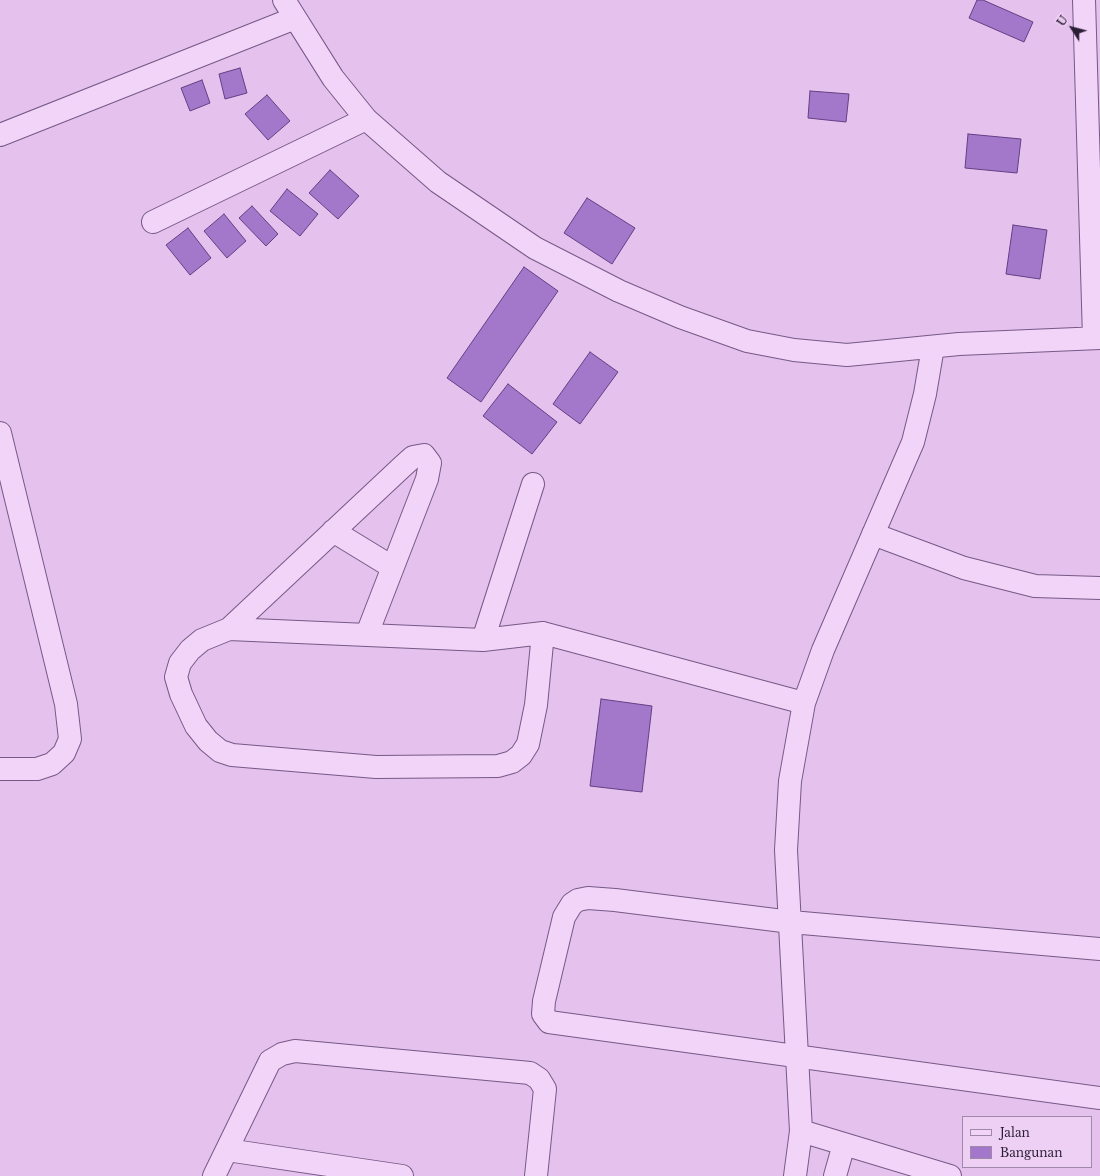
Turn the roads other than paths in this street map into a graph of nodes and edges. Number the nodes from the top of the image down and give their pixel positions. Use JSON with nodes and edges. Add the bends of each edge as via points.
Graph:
{"nodes":[{"id":1,"x":1084,"y":0,"type":"edge"},
{"id":2,"x":289,"y":9,"type":"edge"},
{"id":3,"x":366,"y":119,"type":"junction"},
{"id":4,"x":0,"y":135,"type":"edge"},
{"id":5,"x":153,"y":222,"type":"dead end"},
{"id":6,"x":1097,"y":338,"type":"edge"},
{"id":7,"x":933,"y":347,"type":"junction"},
{"id":8,"x":0,"y":433,"type":"edge"},
{"id":9,"x":533,"y":484,"type":"dead end"},
{"id":10,"x":333,"y":531,"type":"junction"},
{"id":11,"x":873,"y":534,"type":"junction"},
{"id":12,"x":392,"y":567,"type":"junction"},
{"id":13,"x":1100,"y":588,"type":"edge"},
{"id":14,"x":229,"y":629,"type":"junction"},
{"id":15,"x":543,"y":633,"type":"junction"},
{"id":16,"x":367,"y":634,"type":"junction"},
{"id":17,"x":483,"y":640,"type":"junction"},
{"id":18,"x":804,"y":703,"type":"junction"},
{"id":19,"x":0,"y":769,"type":"edge"},
{"id":20,"x":790,"y":922,"type":"junction"},
{"id":21,"x":1100,"y":949,"type":"edge"},
{"id":22,"x":797,"y":1055,"type":"junction"},
{"id":23,"x":1100,"y":1098,"type":"edge"},
{"id":24,"x":801,"y":1131,"type":"junction"},
{"id":25,"x":844,"y":1144,"type":"junction"},
{"id":26,"x":226,"y":1150,"type":"junction"},
{"id":27,"x":214,"y":1176,"type":"edge"},
{"id":28,"x":402,"y":1176,"type":"edge"},
{"id":29,"x":536,"y":1176,"type":"edge"},
{"id":30,"x":795,"y":1176,"type":"edge"},
{"id":31,"x":835,"y":1176,"type":"edge"},
{"id":32,"x":949,"y":1176,"type":"edge"}],
"edges":[{"from":1,"to":6,"type":"street"},
{"from":2,"to":3,"type":"street","via":[[334,78]]},
{"from":2,"to":4,"type":"street"},
{"from":3,"to":5,"type":"street"},
{"from":3,"to":7,"type":"street","via":[[396,148],[438,182],[535,248],[619,291],[680,317],[747,341],[794,350],[847,355]]},
{"from":6,"to":7,"type":"street"},
{"from":7,"to":11,"type":"street","via":[[913,442]]},
{"from":8,"to":19,"type":"street","via":[[66,704],[70,739],[64,753],[52,764],[37,768]]},
{"from":9,"to":17,"type":"street"},
{"from":10,"to":12,"type":"street"},
{"from":10,"to":12,"type":"street","via":[[403,466],[418,455],[424,455],[430,463],[427,479]]},
{"from":10,"to":14,"type":"street"},
{"from":11,"to":13,"type":"street","via":[[964,568],[1036,586]]},
{"from":11,"to":18,"type":"street","via":[[823,650]]},
{"from":12,"to":16,"type":"street"},
{"from":14,"to":15,"type":"street","via":[[202,640],[190,650],[180,663],[176,676],[181,694],[196,726],[208,741],[220,751],[232,755],[376,767],[498,766],[512,762],[521,755],[528,744],[536,706]]},
{"from":14,"to":16,"type":"street"},
{"from":15,"to":17,"type":"street"},
{"from":15,"to":18,"type":"street"},
{"from":16,"to":17,"type":"street"},
{"from":18,"to":20,"type":"street","via":[[790,789],[786,850]]},
{"from":20,"to":21,"type":"street"},
{"from":20,"to":22,"type":"street"},
{"from":20,"to":22,"type":"street","via":[[615,900],[578,900],[567,909],[564,917],[543,1014],[549,1022]]},
{"from":22,"to":23,"type":"street"},
{"from":22,"to":24,"type":"street"},
{"from":24,"to":25,"type":"street"},
{"from":24,"to":30,"type":"street"},
{"from":25,"to":31,"type":"street"},
{"from":25,"to":32,"type":"street"},
{"from":26,"to":27,"type":"street"},
{"from":26,"to":28,"type":"street"},
{"from":26,"to":29,"type":"street","via":[[270,1061],[282,1054],[295,1052],[530,1073],[539,1079],[544,1089]]}]}
